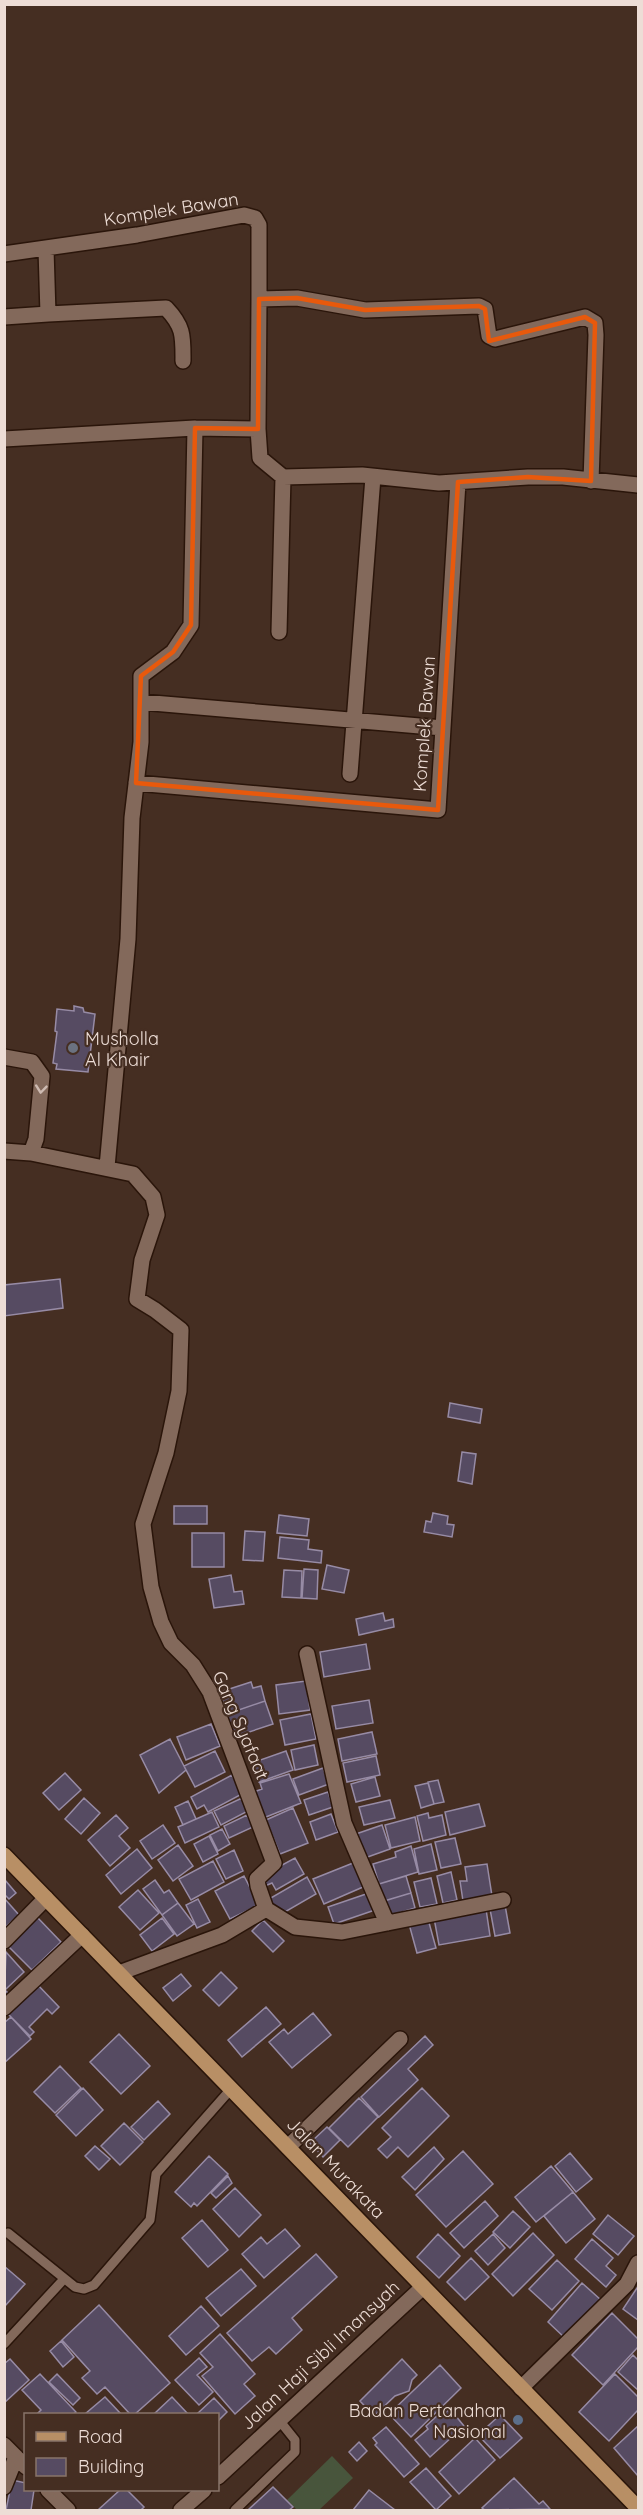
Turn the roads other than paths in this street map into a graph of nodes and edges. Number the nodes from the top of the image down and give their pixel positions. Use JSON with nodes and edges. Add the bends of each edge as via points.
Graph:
{"nodes":[{"id":1,"x":46,"y":249,"type":"junction"},
{"id":2,"x":4,"y":254,"type":"edge"},
{"id":3,"x":259,"y":299,"type":"junction"},
{"id":4,"x":48,"y":314,"type":"junction"},
{"id":5,"x":4,"y":317,"type":"edge"},
{"id":6,"x":183,"y":361,"type":"dead end"},
{"id":7,"x":195,"y":428,"type":"junction"},
{"id":8,"x":258,"y":429,"type":"junction"},
{"id":9,"x":4,"y":439,"type":"edge"},
{"id":10,"x":283,"y":477,"type":"junction"},
{"id":11,"x":373,"y":477,"type":"junction"},
{"id":12,"x":591,"y":481,"type":"junction"},
{"id":13,"x":458,"y":482,"type":"junction"},
{"id":14,"x":639,"y":485,"type":"edge"},
{"id":15,"x":279,"y":632,"type":"dead end"},
{"id":16,"x":141,"y":702,"type":"junction"},
{"id":17,"x":354,"y":722,"type":"junction"},
{"id":18,"x":443,"y":728,"type":"junction"},
{"id":19,"x":350,"y":774,"type":"dead end"},
{"id":20,"x":136,"y":783,"type":"junction"},
{"id":21,"x":4,"y":1057,"type":"edge"},
{"id":22,"x":4,"y":1151,"type":"edge"},
{"id":23,"x":31,"y":1153,"type":"junction"},
{"id":24,"x":107,"y":1167,"type":"junction"},
{"id":25,"x":307,"y":1654,"type":"dead end"},
{"id":26,"x":5,"y":1857,"type":"edge"},
{"id":27,"x":46,"y":1898,"type":"junction"},
{"id":28,"x":503,"y":1900,"type":"dead end"},
{"id":29,"x":266,"y":1909,"type":"junction"},
{"id":30,"x":387,"y":1923,"type":"junction"},
{"id":31,"x":82,"y":1935,"type":"junction"},
{"id":32,"x":4,"y":1941,"type":"edge"},
{"id":33,"x":119,"y":1973,"type":"junction"},
{"id":34,"x":4,"y":2007,"type":"edge"},
{"id":35,"x":400,"y":2039,"type":"dead end"},
{"id":36,"x":231,"y":2089,"type":"junction"},
{"id":37,"x":288,"y":2148,"type":"junction"},
{"id":38,"x":8,"y":2233,"type":"dead end"},
{"id":39,"x":639,"y":2263,"type":"edge"},
{"id":40,"x":64,"y":2279,"type":"junction"},
{"id":41,"x":423,"y":2287,"type":"junction"},
{"id":42,"x":4,"y":2344,"type":"edge"},
{"id":43,"x":521,"y":2388,"type":"junction"},
{"id":44,"x":279,"y":2420,"type":"junction"},
{"id":45,"x":4,"y":2445,"type":"edge"},
{"id":46,"x":21,"y":2462,"type":"edge"},
{"id":47,"x":219,"y":2475,"type":"edge"},
{"id":48,"x":4,"y":2487,"type":"edge"},
{"id":49,"x":49,"y":2491,"type":"edge"},
{"id":50,"x":203,"y":2491,"type":"edge"},
{"id":51,"x":637,"y":2503,"type":"edge"},
{"id":52,"x":68,"y":2511,"type":"edge"},
{"id":53,"x":181,"y":2511,"type":"edge"},
{"id":54,"x":235,"y":2511,"type":"edge"}],
"edges":[{"from":1,"to":2,"type":"street","name":"Komplek Bawan"},
{"from":1,"to":3,"type":"street","name":"Komplek Bawan","via":[[244,215],[255,218],[259,225]]},
{"from":1,"to":4,"type":"street"},
{"from":3,"to":8,"type":"street","name":"Komplek Bawan"},
{"from":3,"to":12,"type":"street","via":[[297,298],[365,310],[479,306],[485,309],[489,336],[495,339],[585,317],[595,323]]},
{"from":4,"to":5,"type":"street"},
{"from":4,"to":6,"type":"street","via":[[166,308],[183,334]]},
{"from":7,"to":8,"type":"street"},
{"from":7,"to":9,"type":"street"},
{"from":7,"to":16,"type":"street","via":[[191,626],[173,652],[141,676]]},
{"from":8,"to":10,"type":"street","name":"Komplek Bawan","via":[[260,458]]},
{"from":10,"to":11,"type":"street"},
{"from":10,"to":15,"type":"street"},
{"from":11,"to":13,"type":"street"},
{"from":11,"to":17,"type":"street"},
{"from":12,"to":13,"type":"street","via":[[528,477]]},
{"from":12,"to":14,"type":"street"},
{"from":13,"to":18,"type":"street","name":"Komplek Bawan"},
{"from":16,"to":17,"type":"street"},
{"from":16,"to":20,"type":"street"},
{"from":17,"to":18,"type":"street"},
{"from":17,"to":19,"type":"street"},
{"from":18,"to":20,"type":"street","name":"Komplek Bawan","via":[[438,810]]},
{"from":20,"to":24,"type":"street","via":[[128,939]]},
{"from":21,"to":23,"type":"street","one_way":true,"via":[[32,1062],[42,1076]]},
{"from":22,"to":23,"type":"street"},
{"from":23,"to":24,"type":"street"},
{"from":24,"to":29,"type":"street","name":"Gang Syafaat","via":[[133,1174],[153,1197],[157,1215],[142,1260],[137,1299],[181,1330],[179,1391],[166,1453],[143,1524],[151,1587],[171,1643],[193,1665],[210,1692],[259,1819],[274,1863],[257,1879]]},
{"from":25,"to":30,"type":"street","via":[[344,1823]]},
{"from":26,"to":27,"type":"main road","name":"Jalan Murakata"},
{"from":27,"to":31,"type":"main road","name":"Jalan Murakata"},
{"from":27,"to":32,"type":"street"},
{"from":28,"to":30,"type":"street"},
{"from":29,"to":30,"type":"street","via":[[295,1927],[307,1929],[342,1932]]},
{"from":29,"to":33,"type":"street","via":[[222,1935]]},
{"from":31,"to":33,"type":"main road","name":"Jalan Murakata"},
{"from":31,"to":34,"type":"street"},
{"from":33,"to":36,"type":"main road","name":"Jalan Murakata"},
{"from":35,"to":37,"type":"street"},
{"from":36,"to":37,"type":"main road","name":"Jalan Murakata"},
{"from":36,"to":40,"type":"lane","via":[[156,2174],[150,2220],[94,2285],[84,2289]]},
{"from":37,"to":41,"type":"main road","name":"Jalan Murakata"},
{"from":38,"to":40,"type":"lane"},
{"from":39,"to":43,"type":"street","via":[[627,2284]]},
{"from":40,"to":42,"type":"lane"},
{"from":41,"to":43,"type":"main road","name":"Jalan Murakata"},
{"from":41,"to":44,"type":"street","name":"Jalan Haji Sibli Imansyah"},
{"from":43,"to":51,"type":"main road","name":"Jalan Murakata"},
{"from":44,"to":47,"type":"street","name":"Jalan Haji Sibli Imansyah"},
{"from":44,"to":54,"type":"lane","via":[[295,2440],[295,2452]]},
{"from":45,"to":46,"type":"street"},
{"from":46,"to":48,"type":"street"},
{"from":49,"to":52,"type":"street"},
{"from":50,"to":53,"type":"street"}]}
